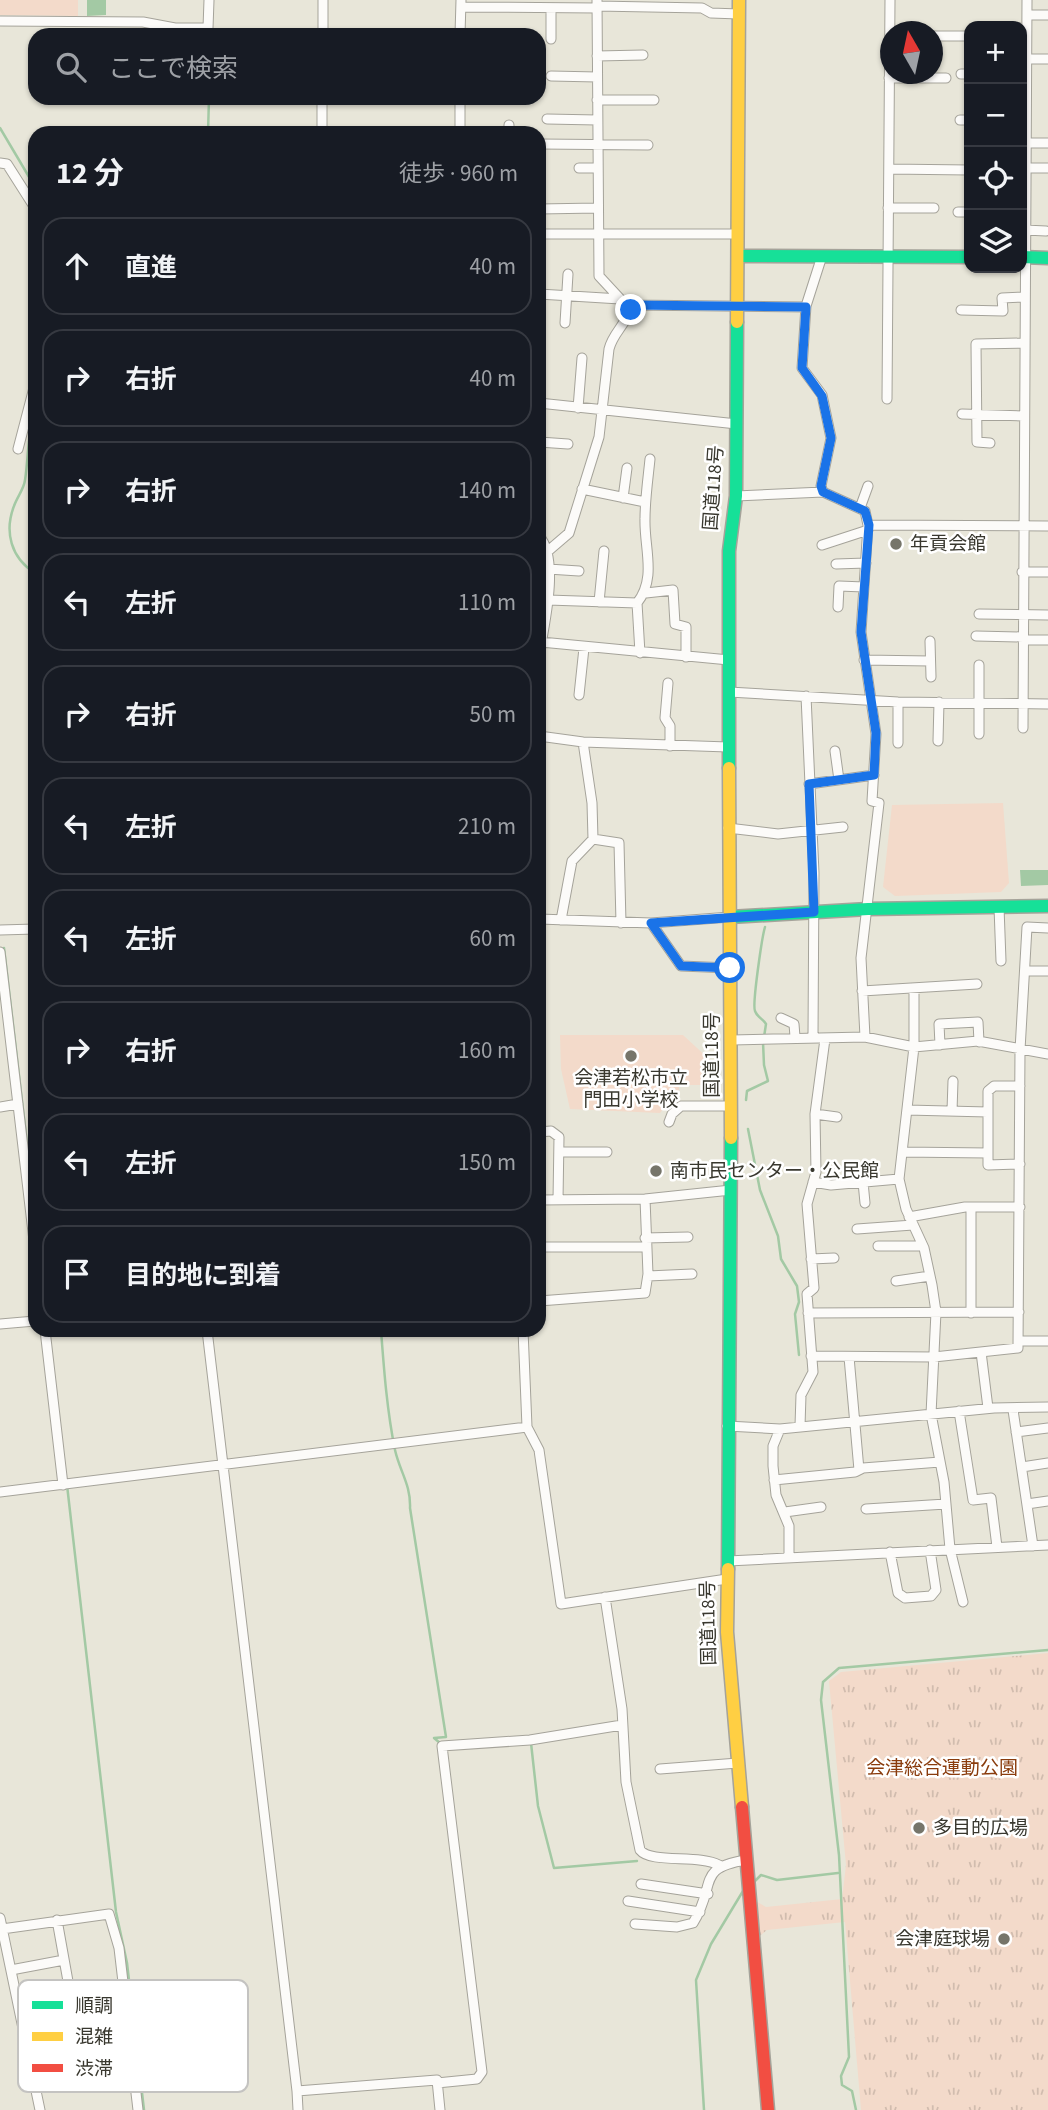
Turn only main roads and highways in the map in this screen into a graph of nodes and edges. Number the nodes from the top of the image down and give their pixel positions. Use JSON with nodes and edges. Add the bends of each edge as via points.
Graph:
{"nodes":[{"id":1,"x":739,"y":0,"type":"edge"},
{"id":2,"x":738,"y":256,"type":"junction"},
{"id":3,"x":964,"y":257,"type":"edge"},
{"id":4,"x":1027,"y":257,"type":"edge"},
{"id":5,"x":1048,"y":258,"type":"edge"},
{"id":6,"x":1048,"y":906,"type":"edge"},
{"id":7,"x":730,"y":916,"type":"junction"},
{"id":8,"x":768,"y":2110,"type":"edge"}],
"edges":[{"from":1,"to":2,"type":"main road","name":"国道118号"},
{"from":2,"to":3,"type":"main road"},
{"from":2,"to":7,"type":"main road","name":"国道118号","via":[[736,496],[730,537]]},
{"from":4,"to":5,"type":"main road"},
{"from":6,"to":7,"type":"main road"},
{"from":7,"to":8,"type":"main road","name":"国道118号","via":[[728,1659]]}]}
